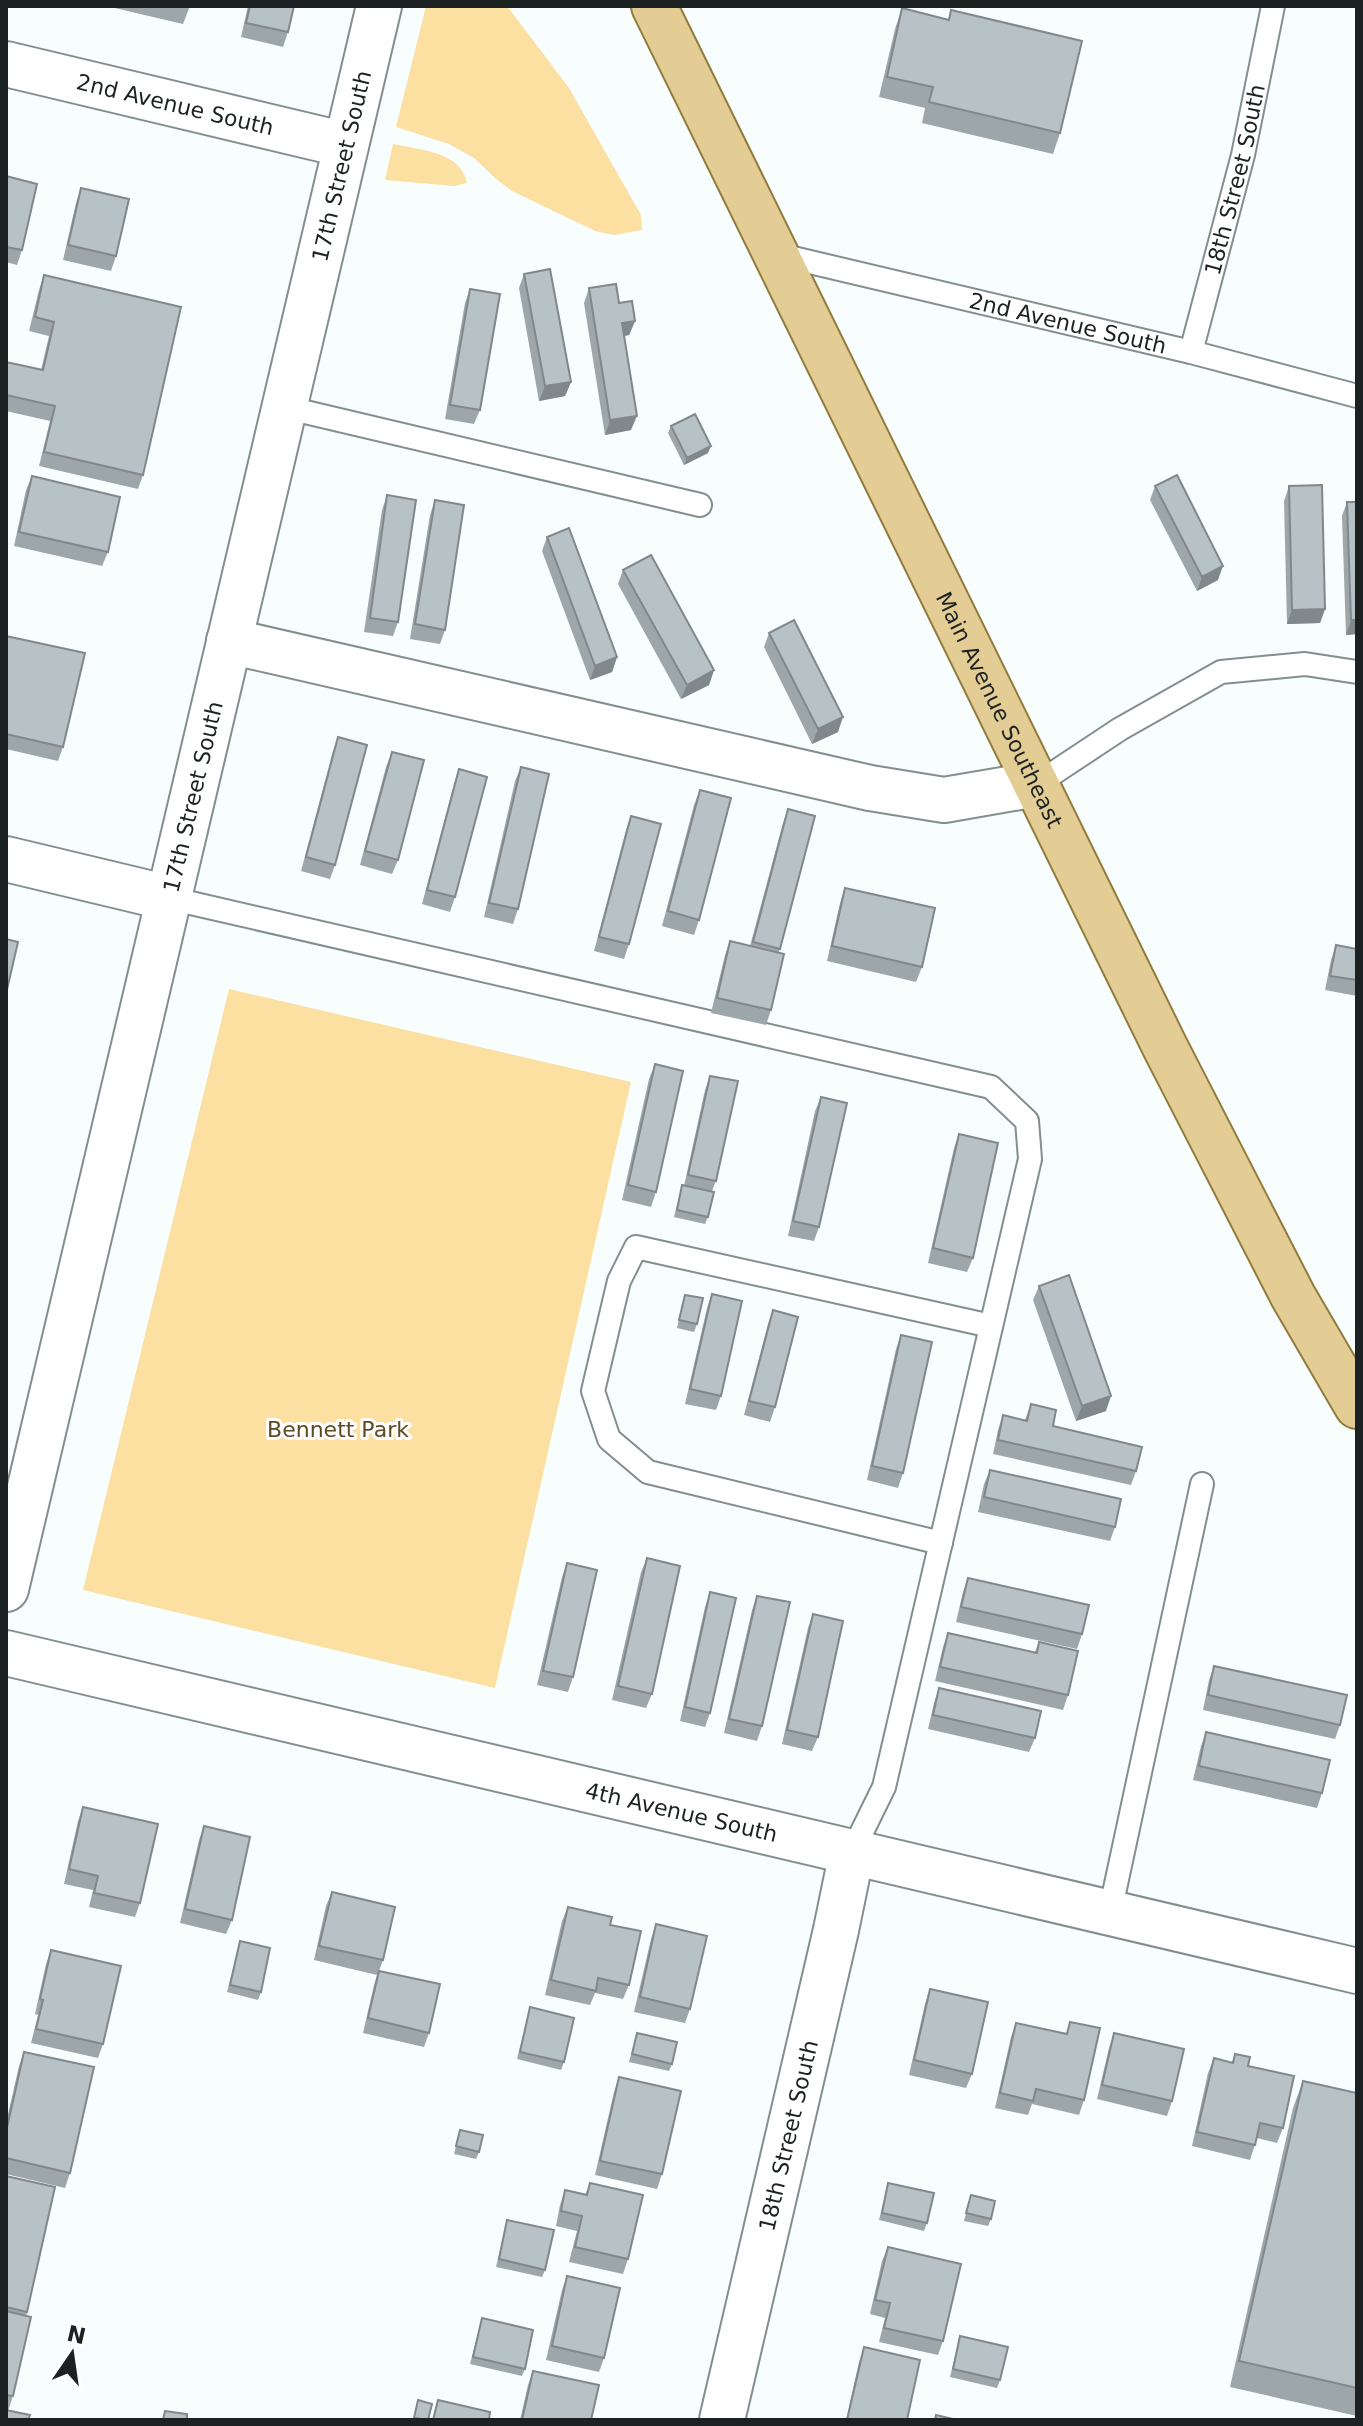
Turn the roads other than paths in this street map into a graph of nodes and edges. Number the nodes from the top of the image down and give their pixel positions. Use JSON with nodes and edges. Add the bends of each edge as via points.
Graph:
{"nodes":[{"id":1,"x":379,"y":6,"type":"edge"},
{"id":2,"x":654,"y":6,"type":"edge"},
{"id":3,"x":1273,"y":6,"type":"edge"},
{"id":4,"x":6,"y":64,"type":"edge"},
{"id":5,"x":346,"y":145,"type":"junction"},
{"id":6,"x":776,"y":254,"type":"junction"},
{"id":7,"x":1191,"y":352,"type":"junction"},
{"id":8,"x":1357,"y":396,"type":"edge"},
{"id":9,"x":284,"y":407,"type":"junction"},
{"id":10,"x":700,"y":505,"type":"dead end"},
{"id":11,"x":229,"y":641,"type":"junction"},
{"id":12,"x":1357,"y":672,"type":"edge"},
{"id":13,"x":1037,"y":784,"type":"junction"},
{"id":14,"x":6,"y":859,"type":"edge"},
{"id":15,"x":169,"y":898,"type":"junction"},
{"id":16,"x":991,"y":1326,"type":"junction"},
{"id":17,"x":1357,"y":1406,"type":"edge"},
{"id":18,"x":1202,"y":1484,"type":"dead end"},
{"id":19,"x":941,"y":1543,"type":"junction"},
{"id":20,"x":6,"y":1589,"type":"edge"},
{"id":21,"x":6,"y":1653,"type":"edge"},
{"id":22,"x":852,"y":1852,"type":"junction"},
{"id":23,"x":1110,"y":1912,"type":"junction"},
{"id":24,"x":1357,"y":1971,"type":"edge"},
{"id":25,"x":722,"y":2420,"type":"edge"}],
"edges":[{"from":1,"to":5,"type":"street","name":"17th Street South"},
{"from":2,"to":6,"type":"main road","name":"Main Avenue Southeast"},
{"from":3,"to":7,"type":"lane","name":"18th Street South","via":[[1243,155]]},
{"from":4,"to":5,"type":"street","name":"2nd Avenue South"},
{"from":5,"to":9,"type":"street","name":"17th Street South"},
{"from":6,"to":7,"type":"lane","name":"2nd Avenue South"},
{"from":6,"to":13,"type":"main road","name":"Main Avenue Southeast"},
{"from":7,"to":8,"type":"lane","name":"2nd Avenue South"},
{"from":9,"to":10,"type":"lane"},
{"from":9,"to":11,"type":"street","name":"17th Street South"},
{"from":11,"to":13,"type":"street","via":[[870,788],[944,800]]},
{"from":11,"to":15,"type":"street","name":"17th Street South"},
{"from":12,"to":13,"type":"lane","via":[[1305,664],[1221,672]]},
{"from":13,"to":17,"type":"main road","name":"Main Avenue Southeast","via":[[1293,1296]]},
{"from":14,"to":15,"type":"street"},
{"from":15,"to":16,"type":"lane","via":[[991,1087],[1027,1121],[1030,1159]]},
{"from":15,"to":20,"type":"street","name":"17th Street South"},
{"from":16,"to":19,"type":"lane"},
{"from":16,"to":19,"type":"lane","via":[[636,1247],[619,1281],[593,1391],[609,1439],[648,1472]]},
{"from":18,"to":23,"type":"lane"},
{"from":19,"to":22,"type":"lane","via":[[884,1787]]},
{"from":21,"to":22,"type":"street","name":"4th Avenue South"},
{"from":22,"to":23,"type":"street","name":"4th Avenue South"},
{"from":22,"to":25,"type":"street","name":"18th Street South"},
{"from":23,"to":24,"type":"street","name":"4th Avenue South"}]}
